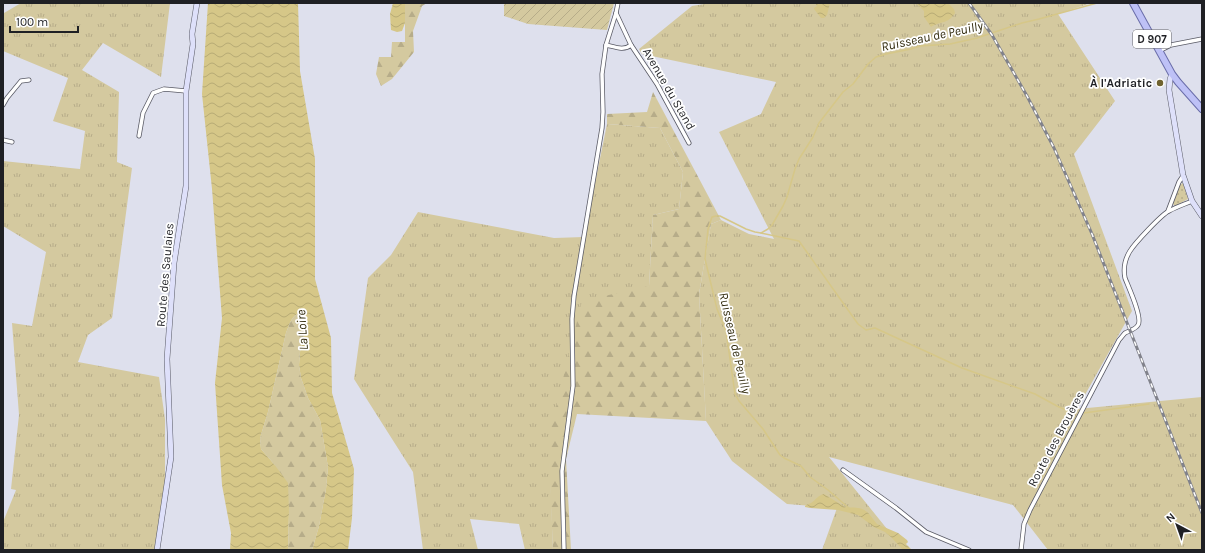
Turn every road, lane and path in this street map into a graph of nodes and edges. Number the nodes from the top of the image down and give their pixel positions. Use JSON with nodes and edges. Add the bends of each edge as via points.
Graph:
{"nodes":[{"id":1,"x":197,"y":3,"type":"edge"},
{"id":2,"x":618,"y":3,"type":"edge"},
{"id":3,"x":1133,"y":3,"type":"edge"},
{"id":4,"x":616,"y":13,"type":"junction"},
{"id":5,"x":1202,"y":39,"type":"edge"},
{"id":6,"x":606,"y":45,"type":"junction"},
{"id":7,"x":631,"y":45,"type":"junction"},
{"id":8,"x":1159,"y":51,"type":"junction"},
{"id":9,"x":1172,"y":74,"type":"junction"},
{"id":10,"x":28,"y":80,"type":"dead end"},
{"id":11,"x":186,"y":91,"type":"junction"},
{"id":12,"x":3,"y":105,"type":"edge"},
{"id":13,"x":1202,"y":109,"type":"edge"},
{"id":14,"x":139,"y":136,"type":"dead end"},
{"id":15,"x":3,"y":140,"type":"edge"},
{"id":16,"x":12,"y":142,"type":"dead end"},
{"id":17,"x":689,"y":143,"type":"dead end"},
{"id":18,"x":1183,"y":175,"type":"junction"},
{"id":19,"x":1192,"y":201,"type":"junction"},
{"id":20,"x":1168,"y":211,"type":"junction"},
{"id":21,"x":1202,"y":216,"type":"edge"},
{"id":22,"x":844,"y":470,"type":"dead end"},
{"id":23,"x":157,"y":550,"type":"edge"},
{"id":24,"x":564,"y":550,"type":"edge"},
{"id":25,"x":969,"y":550,"type":"edge"},
{"id":26,"x":1021,"y":550,"type":"edge"}],
"edges":[{"from":1,"to":11,"type":"street","name":"Route des Saulaies"},
{"from":2,"to":4,"type":"street"},
{"from":3,"to":8,"type":"main road","number":"D 907"},
{"from":4,"to":6,"type":"street"},
{"from":4,"to":7,"type":"street","name":"Avenue du Stand"},
{"from":5,"to":8,"type":"street","via":[[1171,45]]},
{"from":6,"to":7,"type":"street","name":"Avenue du Stand","via":[[624,49]]},
{"from":6,"to":24,"type":"street","via":[[602,74],[602,128],[572,319],[573,386],[562,471]]},
{"from":7,"to":17,"type":"street","name":"Avenue du Stand","via":[[657,84]]},
{"from":8,"to":9,"type":"main road","number":"D 907"},
{"from":9,"to":13,"type":"main road","number":"D 907"},
{"from":9,"to":18,"type":"street","via":[[1169,90]]},
{"from":10,"to":12,"type":"street","via":[[21,81]]},
{"from":11,"to":14,"type":"street","via":[[164,89],[153,92],[143,113]]},
{"from":11,"to":23,"type":"street","name":"Route des Saulaies","via":[[186,186],[174,263],[167,359],[171,457]]},
{"from":15,"to":16,"type":"street"},
{"from":18,"to":19,"type":"street"},
{"from":18,"to":20,"type":"street"},
{"from":19,"to":20,"type":"street"},
{"from":19,"to":21,"type":"street"},
{"from":20,"to":26,"type":"street","name":"Route des Brouères","via":[[1134,246],[1127,257],[1124,267],[1125,278],[1140,321],[1119,340],[1030,510],[1024,524]]},
{"from":22,"to":25,"type":"street","via":[[926,532]]}]}
